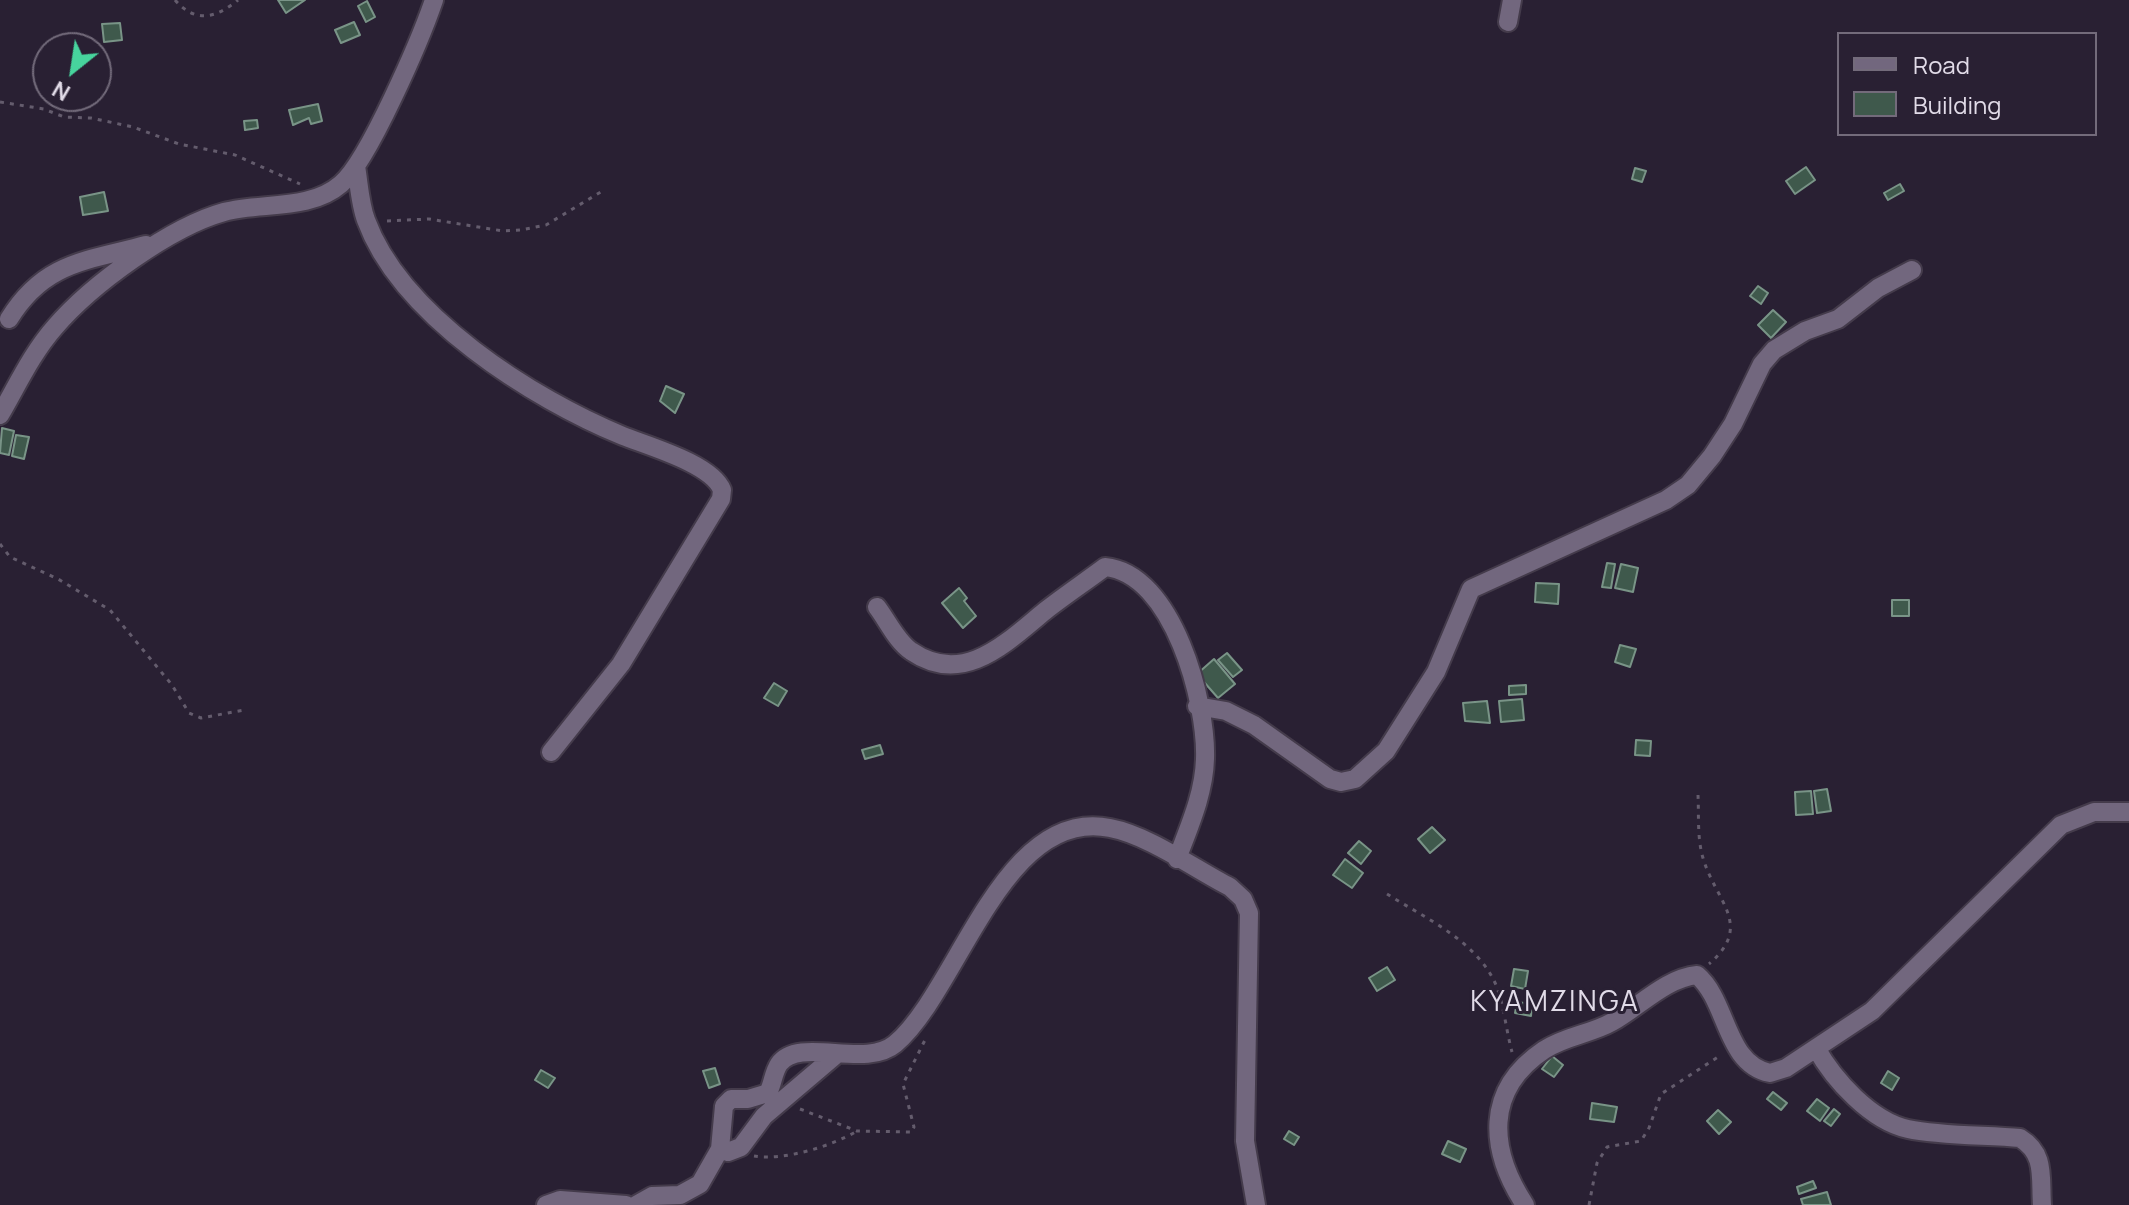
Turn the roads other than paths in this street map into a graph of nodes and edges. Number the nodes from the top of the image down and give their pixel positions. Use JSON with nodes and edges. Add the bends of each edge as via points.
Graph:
{"nodes":[{"id":1,"x":1512,"y":0,"type":"edge"},
{"id":2,"x":435,"y":1,"type":"edge"},
{"id":3,"x":1508,"y":22,"type":"dead end"},
{"id":4,"x":356,"y":166,"type":"junction"},
{"id":5,"x":153,"y":243,"type":"junction"},
{"id":6,"x":1912,"y":270,"type":"dead end"},
{"id":7,"x":9,"y":319,"type":"dead end"},
{"id":8,"x":0,"y":415,"type":"edge"},
{"id":9,"x":877,"y":607,"type":"dead end"},
{"id":10,"x":1197,"y":706,"type":"junction"},
{"id":11,"x":551,"y":752,"type":"dead end"},
{"id":12,"x":2129,"y":812,"type":"edge"},
{"id":13,"x":1177,"y":859,"type":"junction"},
{"id":14,"x":1816,"y":1048,"type":"junction"},
{"id":15,"x":837,"y":1054,"type":"junction"},
{"id":16,"x":728,"y":1150,"type":"junction"},
{"id":17,"x":546,"y":1205,"type":"edge"},
{"id":18,"x":626,"y":1205,"type":"edge"},
{"id":19,"x":636,"y":1205,"type":"edge"},
{"id":20,"x":1256,"y":1205,"type":"edge"},
{"id":21,"x":1525,"y":1205,"type":"edge"},
{"id":22,"x":2042,"y":1205,"type":"edge"}],
"edges":[{"from":1,"to":3,"type":"street"},
{"from":2,"to":4,"type":"street"},
{"from":4,"to":5,"type":"street","via":[[321,196],[224,212]]},
{"from":4,"to":11,"type":"street","via":[[366,220],[396,271],[443,326],[497,368],[565,407],[700,470],[722,490],[621,664]]},
{"from":5,"to":7,"type":"street","via":[[49,273]]},
{"from":5,"to":8,"type":"street","via":[[54,328]]},
{"from":6,"to":10,"type":"street","via":[[1838,319],[1774,350],[1733,424],[1688,485],[1471,589],[1436,672],[1386,751],[1355,779],[1330,779],[1254,725],[1226,711]]},
{"from":9,"to":10,"type":"street","via":[[908,650],[937,664],[956,666],[981,659],[1019,636],[1105,567],[1119,568],[1139,582],[1176,630]]},
{"from":10,"to":13,"type":"street","via":[[1205,760],[1197,806]]},
{"from":12,"to":14,"type":"street","via":[[2094,812],[2061,825],[1902,984]]},
{"from":13,"to":15,"type":"street","via":[[1110,828],[1060,832],[1011,876],[918,1020],[891,1048]]},
{"from":13,"to":20,"type":"street","via":[[1230,887],[1249,913],[1245,1141]]},
{"from":14,"to":21,"type":"street","via":[[1770,1073],[1749,1064],[1717,998],[1697,975],[1664,988],[1612,1022],[1545,1049],[1519,1070],[1503,1097],[1498,1146],[1505,1171]]},
{"from":14,"to":22,"type":"street","via":[[1844,1085],[1889,1122],[1909,1129],[2020,1138],[2032,1145],[2041,1160]]},
{"from":15,"to":16,"type":"street"},
{"from":15,"to":16,"type":"street","via":[[787,1057],[768,1093],[727,1102],[721,1115]]},
{"from":16,"to":19,"type":"street","via":[[690,1191],[652,1196]]},
{"from":17,"to":18,"type":"street","via":[[560,1200]]}]}
